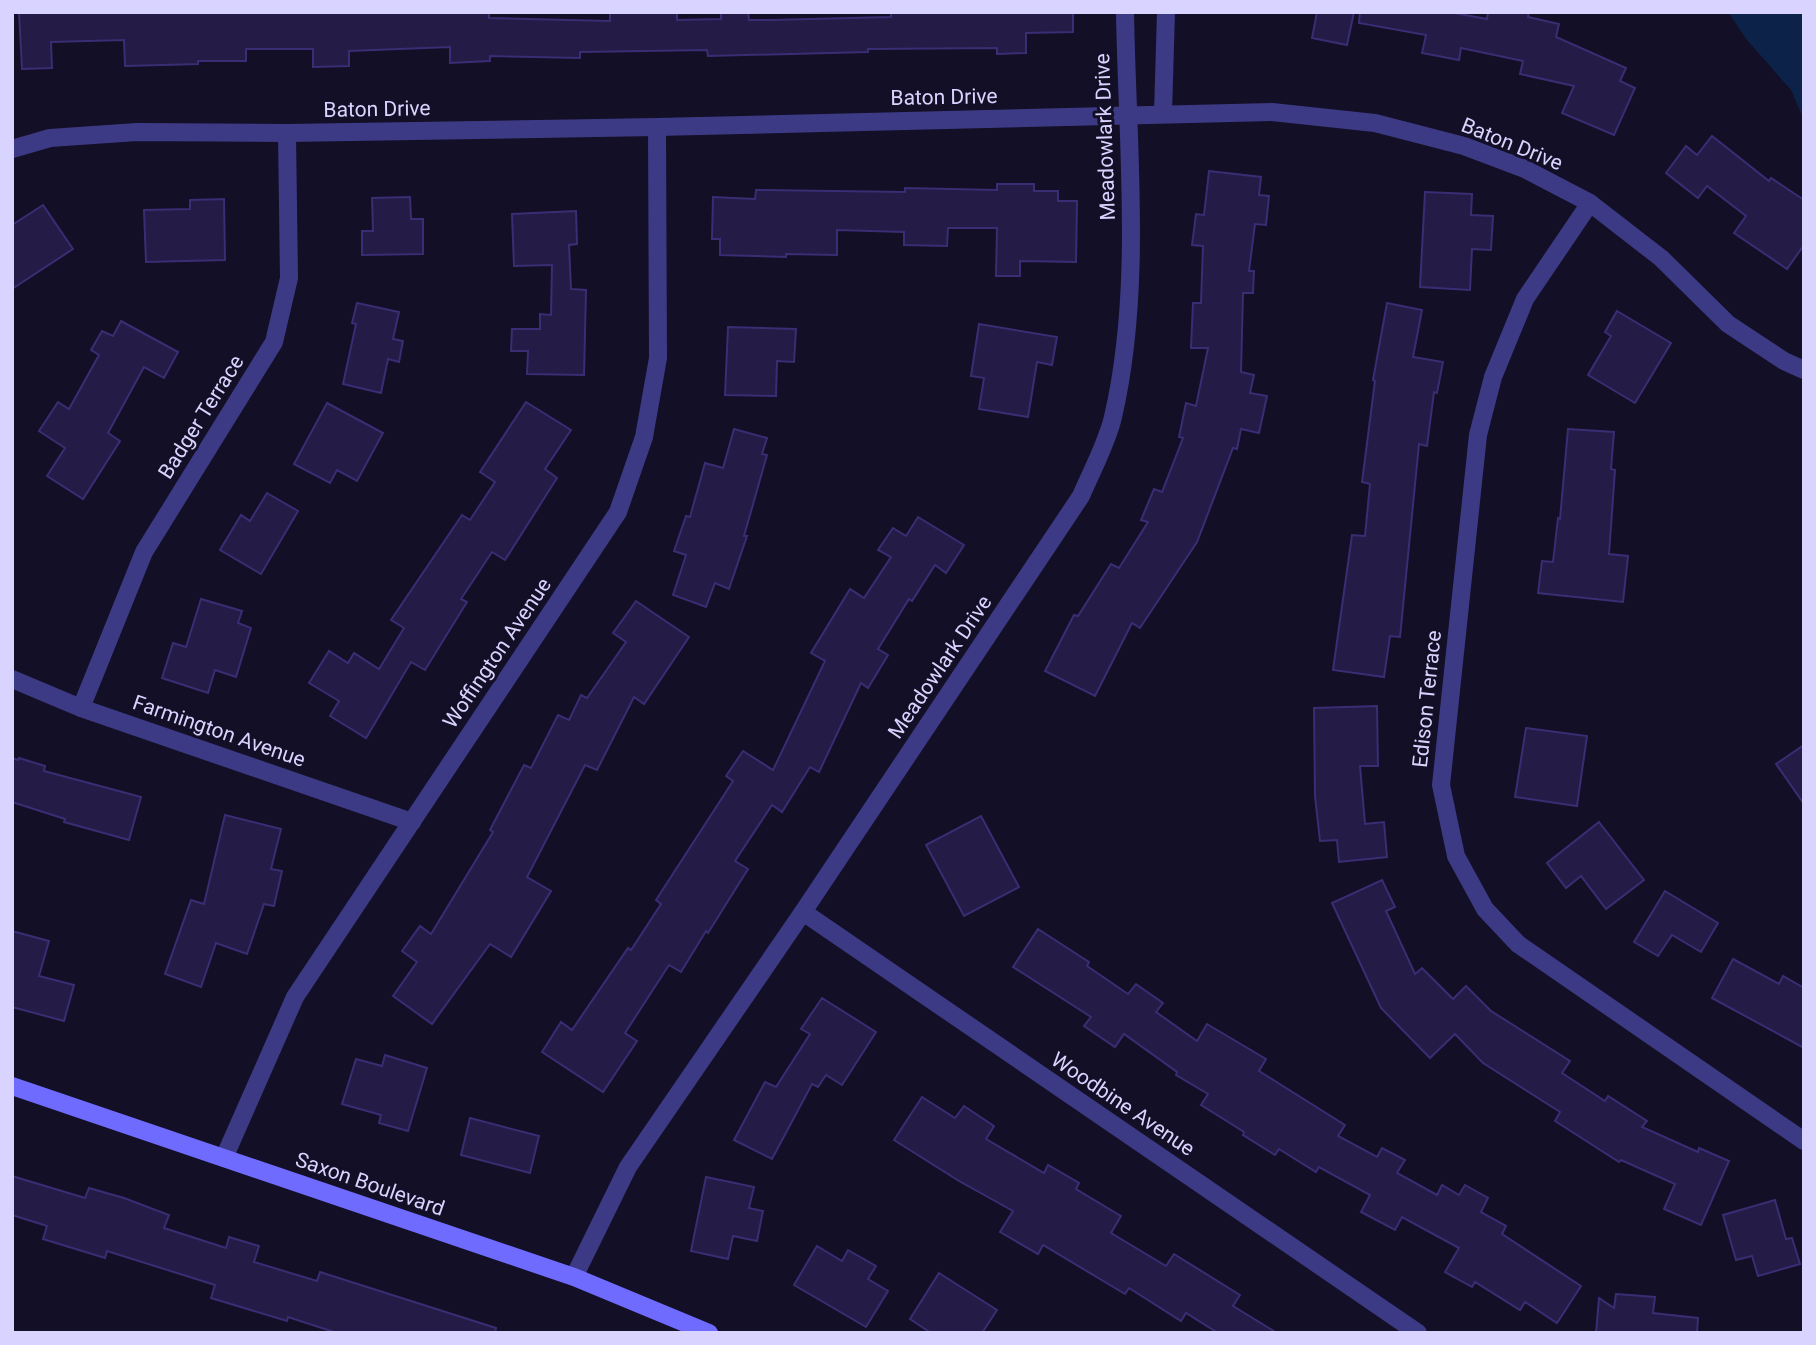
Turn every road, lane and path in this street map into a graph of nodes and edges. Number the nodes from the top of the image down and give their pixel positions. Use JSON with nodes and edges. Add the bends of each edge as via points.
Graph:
{"nodes":[{"id":1,"x":1125,"y":12,"type":"edge"},
{"id":2,"x":1166,"y":12,"type":"edge"},
{"id":3,"x":1163,"y":113,"type":"junction"},
{"id":4,"x":1127,"y":115,"type":"junction"},
{"id":5,"x":657,"y":127,"type":"junction"},
{"id":6,"x":287,"y":133,"type":"junction"},
{"id":7,"x":12,"y":149,"type":"edge"},
{"id":8,"x":1590,"y":204,"type":"junction"},
{"id":9,"x":1804,"y":370,"type":"edge"},
{"id":10,"x":12,"y":679,"type":"edge"},
{"id":11,"x":81,"y":708,"type":"junction"},
{"id":12,"x":412,"y":822,"type":"junction"},
{"id":13,"x":803,"y":912,"type":"junction"},
{"id":14,"x":12,"y":1086,"type":"edge"},
{"id":15,"x":1804,"y":1141,"type":"edge"},
{"id":16,"x":224,"y":1158,"type":"junction"},
{"id":17,"x":574,"y":1277,"type":"junction"},
{"id":18,"x":709,"y":1333,"type":"edge"},
{"id":19,"x":1418,"y":1333,"type":"edge"}],
"edges":[{"from":1,"to":4,"type":"street","name":"Meadowlark Drive"},
{"from":2,"to":3,"type":"street"},
{"from":3,"to":4,"type":"street","name":"Baton Drive"},
{"from":3,"to":8,"type":"street","name":"Baton Drive","via":[[1272,112],[1375,123],[1464,146],[1525,169]]},
{"from":4,"to":5,"type":"street","name":"Baton Drive"},
{"from":4,"to":13,"type":"street","name":"Meadowlark Drive","via":[[1131,257],[1126,341],[1113,419],[1081,496]]},
{"from":5,"to":6,"type":"street","name":"Baton Drive"},
{"from":5,"to":12,"type":"street","name":"Woffington Avenue","via":[[658,358],[644,437],[618,512]]},
{"from":6,"to":7,"type":"street","name":"Baton Drive","via":[[137,132],[50,138]]},
{"from":6,"to":11,"type":"street","name":"Badger Terrace","via":[[289,278],[274,342],[144,552]]},
{"from":8,"to":9,"type":"street","name":"Baton Drive","via":[[1661,258],[1728,324]]},
{"from":8,"to":15,"type":"street","name":"Edison Terrace","via":[[1525,299],[1493,377],[1478,435],[1441,785],[1456,856],[1485,909],[1518,944]]},
{"from":10,"to":11,"type":"street","name":"Farmington Avenue"},
{"from":11,"to":12,"type":"street","name":"Farmington Avenue"},
{"from":12,"to":16,"type":"street","name":"Woffington Avenue","via":[[295,997]]},
{"from":13,"to":17,"type":"street","name":"Meadowlark Drive","via":[[628,1167]]},
{"from":13,"to":19,"type":"street","name":"Woodbine Avenue"},
{"from":14,"to":16,"type":"main road","name":"Saxon Boulevard"},
{"from":16,"to":17,"type":"main road","name":"Saxon Boulevard"},
{"from":17,"to":18,"type":"main road","name":"Saxon Boulevard"}]}
